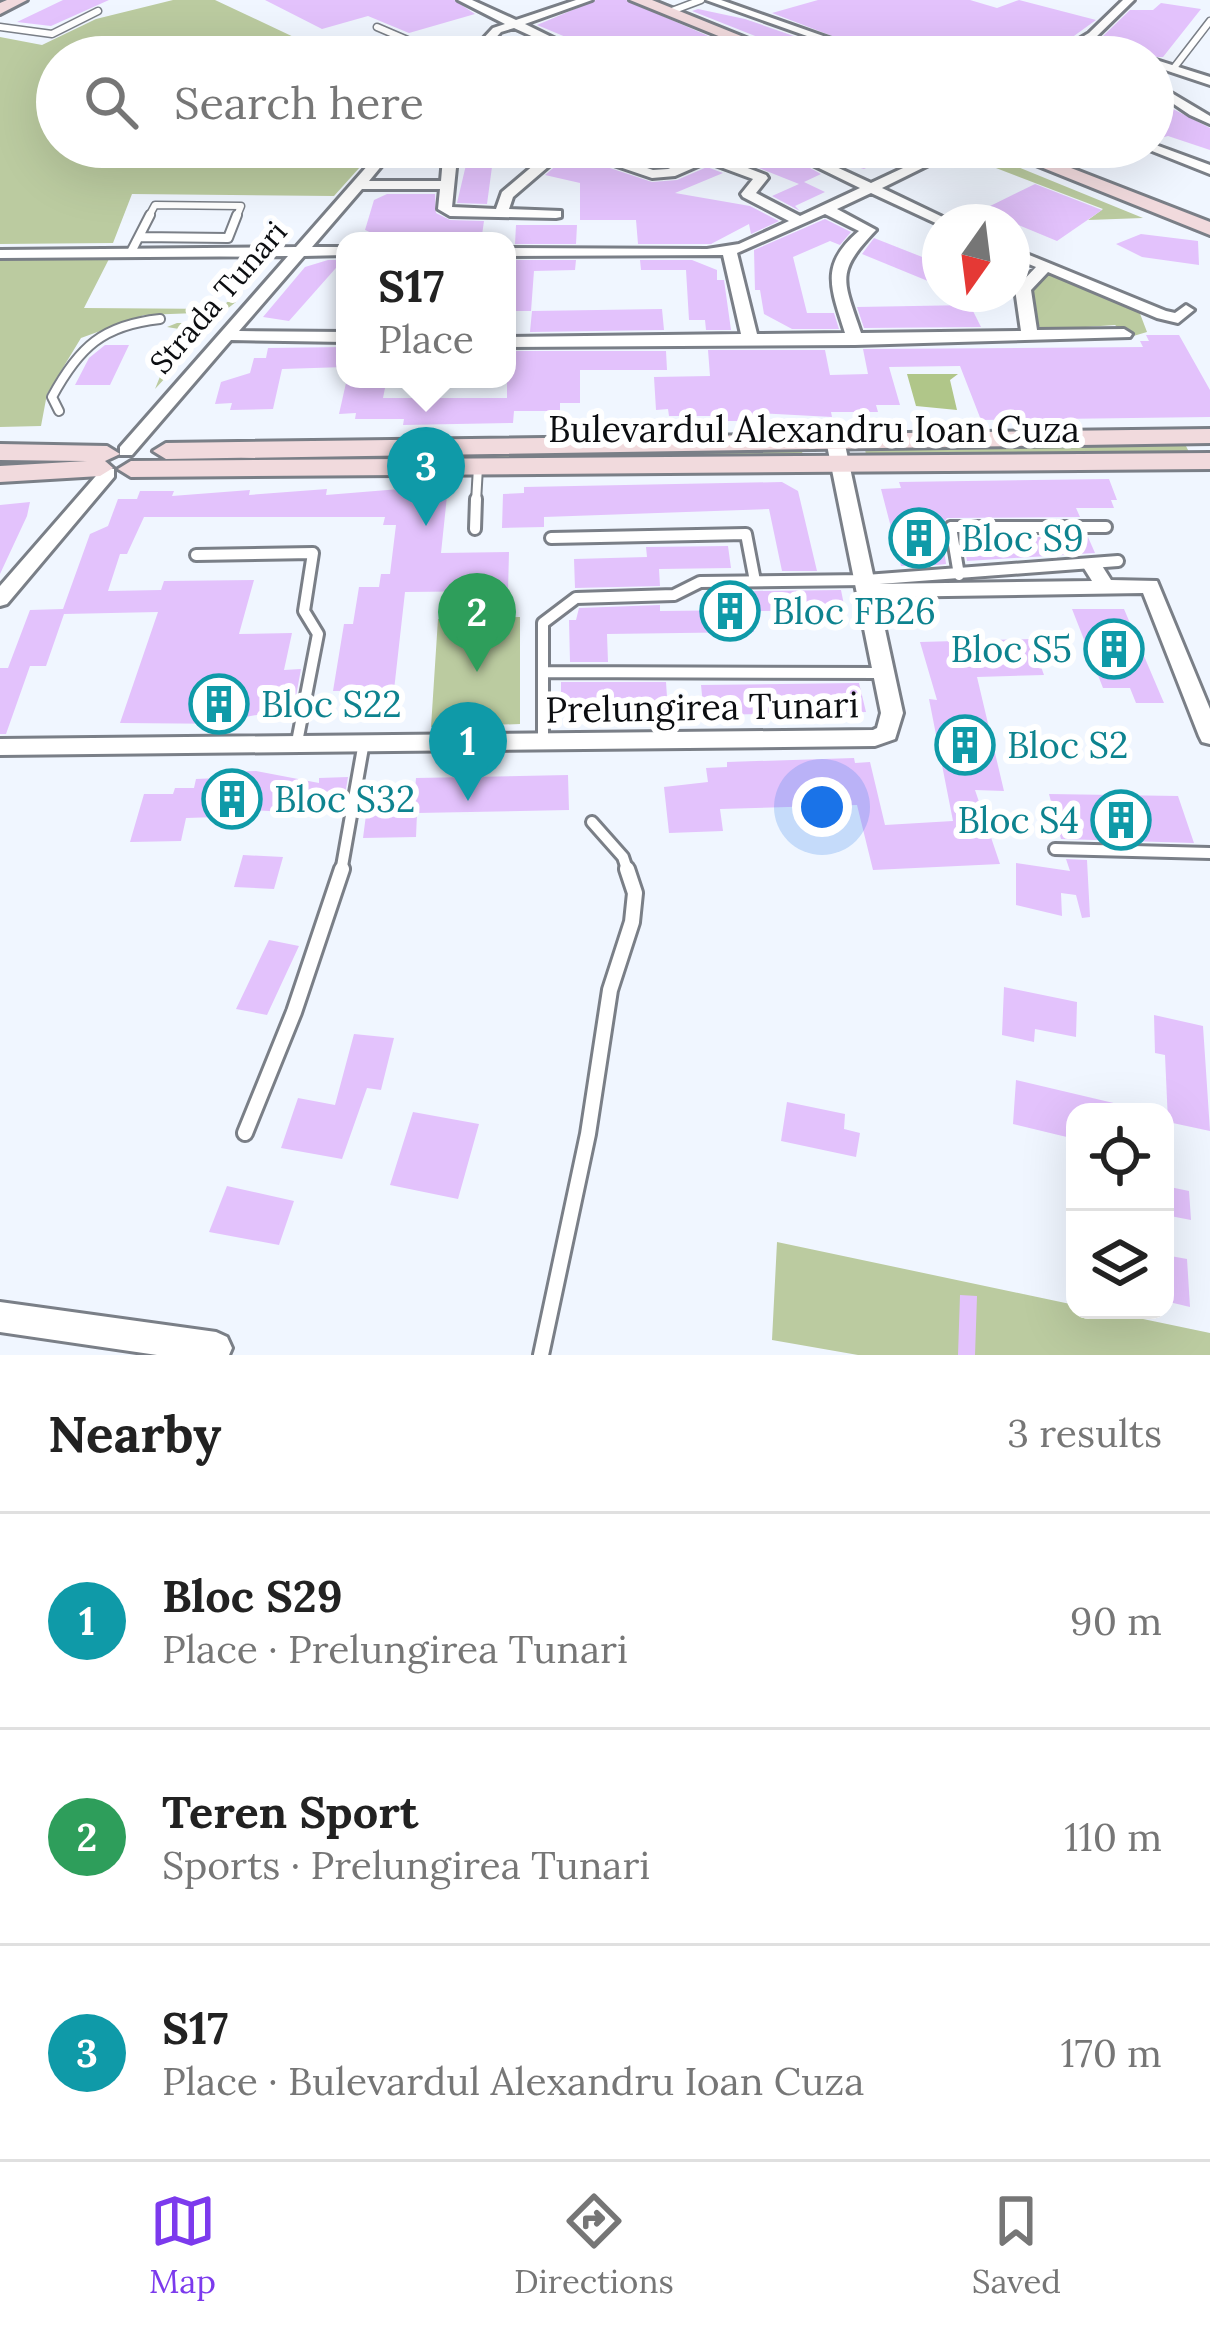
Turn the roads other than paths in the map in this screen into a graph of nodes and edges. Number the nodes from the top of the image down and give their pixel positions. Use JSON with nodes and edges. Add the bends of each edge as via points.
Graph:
{"nodes":[{"id":1,"x":19,"y":0,"type":"edge"},
{"id":2,"x":587,"y":0,"type":"edge"},
{"id":3,"x":638,"y":0,"type":"edge"},
{"id":4,"x":701,"y":0,"type":"edge"},
{"id":5,"x":711,"y":0,"type":"edge"},
{"id":6,"x":1129,"y":0,"type":"edge"},
{"id":7,"x":471,"y":1,"type":"edge"},
{"id":8,"x":0,"y":9,"type":"edge"},
{"id":9,"x":98,"y":11,"type":"dead end"},
{"id":10,"x":669,"y":12,"type":"junction"},
{"id":11,"x":1210,"y":21,"type":"edge"},
{"id":12,"x":515,"y":25,"type":"junction"},
{"id":13,"x":0,"y":27,"type":"edge"},
{"id":14,"x":377,"y":27,"type":"dead end"},
{"id":15,"x":398,"y":36,"type":"edge"},
{"id":16,"x":491,"y":36,"type":"edge"},
{"id":17,"x":539,"y":36,"type":"edge"},
{"id":18,"x":731,"y":36,"type":"edge"},
{"id":19,"x":815,"y":36,"type":"edge"},
{"id":20,"x":1087,"y":36,"type":"edge"},
{"id":21,"x":1174,"y":68,"type":"edge"},
{"id":22,"x":1174,"y":69,"type":"edge"},
{"id":23,"x":1210,"y":81,"type":"edge"},
{"id":24,"x":1174,"y":96,"type":"edge"},
{"id":25,"x":1210,"y":120,"type":"edge"},
{"id":26,"x":1174,"y":157,"type":"edge"},
{"id":27,"x":372,"y":168,"type":"edge"},
{"id":28,"x":449,"y":168,"type":"edge"},
{"id":29,"x":539,"y":168,"type":"edge"},
{"id":30,"x":638,"y":168,"type":"edge"},
{"id":31,"x":681,"y":168,"type":"edge"},
{"id":32,"x":739,"y":168,"type":"edge"},
{"id":33,"x":827,"y":168,"type":"edge"},
{"id":34,"x":913,"y":168,"type":"edge"},
{"id":35,"x":1055,"y":168,"type":"edge"},
{"id":36,"x":1210,"y":170,"type":"edge"},
{"id":37,"x":357,"y":185,"type":"junction"},
{"id":38,"x":447,"y":185,"type":"junction"},
{"id":39,"x":871,"y":188,"type":"junction"},
{"id":40,"x":825,"y":209,"type":"junction"},
{"id":41,"x":922,"y":211,"type":"edge"},
{"id":42,"x":501,"y":213,"type":"junction"},
{"id":43,"x":556,"y":214,"type":"dead end"},
{"id":44,"x":800,"y":220,"type":"junction"},
{"id":45,"x":1209,"y":227,"type":"edge"},
{"id":46,"x":135,"y":244,"type":"junction"},
{"id":47,"x":298,"y":250,"type":"junction"},
{"id":48,"x":729,"y":250,"type":"junction"},
{"id":49,"x":336,"y":251,"type":"edge"},
{"id":50,"x":516,"y":252,"type":"edge"},
{"id":51,"x":0,"y":254,"type":"edge"},
{"id":52,"x":1030,"y":260,"type":"edge"},
{"id":53,"x":1045,"y":267,"type":"junction"},
{"id":54,"x":1186,"y":310,"type":"dead end"},
{"id":55,"x":160,"y":320,"type":"dead end"},
{"id":56,"x":224,"y":334,"type":"junction"},
{"id":57,"x":1124,"y":334,"type":"dead end"},
{"id":58,"x":336,"y":337,"type":"edge"},
{"id":59,"x":1030,"y":338,"type":"junction"},
{"id":60,"x":750,"y":339,"type":"junction"},
{"id":61,"x":855,"y":340,"type":"junction"},
{"id":62,"x":516,"y":342,"type":"edge"},
{"id":63,"x":59,"y":411,"type":"dead end"},
{"id":64,"x":1210,"y":436,"type":"edge"},
{"id":65,"x":0,"y":452,"type":"edge"},
{"id":66,"x":838,"y":453,"type":"junction"},
{"id":67,"x":1210,"y":461,"type":"edge"},
{"id":68,"x":118,"y":462,"type":"junction"},
{"id":69,"x":478,"y":467,"type":"junction"},
{"id":70,"x":0,"y":473,"type":"edge"},
{"id":71,"x":1106,"y":527,"type":"dead end"},
{"id":72,"x":475,"y":529,"type":"dead end"},
{"id":73,"x":551,"y":538,"type":"dead end"},
{"id":74,"x":196,"y":555,"type":"dead end"},
{"id":75,"x":1118,"y":561,"type":"dead end"},
{"id":76,"x":1092,"y":565,"type":"junction"},
{"id":77,"x":959,"y":575,"type":"junction"},
{"id":78,"x":755,"y":581,"type":"junction"},
{"id":79,"x":867,"y":585,"type":"junction"},
{"id":80,"x":1105,"y":586,"type":"junction"},
{"id":81,"x":0,"y":599,"type":"edge"},
{"id":82,"x":544,"y":672,"type":"junction"},
{"id":83,"x":886,"y":673,"type":"junction"},
{"id":84,"x":1210,"y":736,"type":"edge"},
{"id":85,"x":297,"y":742,"type":"junction"},
{"id":86,"x":364,"y":742,"type":"junction"},
{"id":87,"x":543,"y":742,"type":"junction"},
{"id":88,"x":0,"y":747,"type":"edge"},
{"id":89,"x":592,"y":822,"type":"dead end"},
{"id":90,"x":1055,"y":849,"type":"dead end"},
{"id":91,"x":1210,"y":854,"type":"edge"},
{"id":92,"x":245,"y":1133,"type":"dead end"},
{"id":93,"x":0,"y":1317,"type":"edge"},
{"id":94,"x":216,"y":1348,"type":"dead end"},
{"id":95,"x":541,"y":1355,"type":"edge"}],
"edges":[{"from":1,"to":8,"type":"main road"},
{"from":2,"to":12,"type":"street"},
{"from":3,"to":10,"type":"main road"},
{"from":4,"to":10,"type":"lane"},
{"from":5,"to":19,"type":"street"},
{"from":6,"to":20,"type":"street"},
{"from":7,"to":12,"type":"street"},
{"from":9,"to":13,"type":"lane","via":[[52,34]]},
{"from":10,"to":18,"type":"main road"},
{"from":11,"to":21,"type":"lane"},
{"from":12,"to":16,"type":"street"},
{"from":12,"to":17,"type":"street"},
{"from":14,"to":15,"type":"lane"},
{"from":22,"to":23,"type":"street"},
{"from":24,"to":25,"type":"street","via":[[1186,111]]},
{"from":26,"to":36,"type":"street"},
{"from":27,"to":37,"type":"street","name":"Strada Tunari"},
{"from":28,"to":38,"type":"street"},
{"from":29,"to":42,"type":"street","via":[[507,195]]},
{"from":30,"to":31,"type":"street"},
{"from":32,"to":44,"type":"street","via":[[761,178],[748,194]]},
{"from":33,"to":39,"type":"street"},
{"from":34,"to":39,"type":"street"},
{"from":35,"to":45,"type":"main road"},
{"from":37,"to":38,"type":"street"},
{"from":37,"to":47,"type":"street","name":"Strada Tunari"},
{"from":38,"to":42,"type":"street","via":[[445,209]]},
{"from":39,"to":40,"type":"street"},
{"from":39,"to":41,"type":"street"},
{"from":40,"to":44,"type":"street"},
{"from":40,"to":61,"type":"street","via":[[869,230],[840,259]]},
{"from":42,"to":43,"type":"street"},
{"from":44,"to":48,"type":"street"},
{"from":46,"to":46,"type":"lane","via":[[228,238],[242,206],[155,205]]},
{"from":46,"to":47,"type":"street"},
{"from":46,"to":51,"type":"street"},
{"from":47,"to":49,"type":"street"},
{"from":47,"to":56,"type":"street","name":"Strada Tunari"},
{"from":48,"to":50,"type":"street"},
{"from":48,"to":60,"type":"street"},
{"from":52,"to":53,"type":"street"},
{"from":53,"to":54,"type":"street","via":[[1162,315]]},
{"from":53,"to":59,"type":"street","via":[[1023,289]]},
{"from":55,"to":63,"type":"lane","via":[[89,337],[52,397]]},
{"from":56,"to":58,"type":"street"},
{"from":56,"to":68,"type":"street","name":"Strada Tunari"},
{"from":57,"to":59,"type":"street"},
{"from":59,"to":61,"type":"street"},
{"from":60,"to":61,"type":"street"},
{"from":60,"to":62,"type":"street"},
{"from":64,"to":66,"type":"main road","name":"Bulevardul Alexandru Ioan Cuza"},
{"from":65,"to":68,"type":"main road","name":"Bulevardul Alexandru Ioan Cuza"},
{"from":66,"to":67,"type":"main road","name":"Bulevardul Alexandru Ioan Cuza"},
{"from":66,"to":68,"type":"main road","name":"Bulevardul Alexandru Ioan Cuza"},
{"from":66,"to":69,"type":"main road","name":"Bulevardul Alexandru Ioan Cuza"},
{"from":66,"to":79,"type":"street","name":"Prelungirea Tunari"},
{"from":68,"to":69,"type":"main road","name":"Bulevardul Alexandru Ioan Cuza"},
{"from":68,"to":70,"type":"main road","name":"Bulevardul Alexandru Ioan Cuza"},
{"from":68,"to":81,"type":"street","name":"Strada Tunari"},
{"from":69,"to":72,"type":"lane"},
{"from":71,"to":77,"type":"lane","via":[[951,527]]},
{"from":73,"to":78,"type":"lane","via":[[746,534]]},
{"from":74,"to":85,"type":"lane","via":[[313,553],[304,611],[318,634]]},
{"from":75,"to":76,"type":"lane"},
{"from":76,"to":77,"type":"lane"},
{"from":76,"to":80,"type":"street"},
{"from":77,"to":79,"type":"lane"},
{"from":78,"to":79,"type":"lane"},
{"from":78,"to":82,"type":"lane","via":[[700,582],[674,596],[576,598],[543,623]]},
{"from":79,"to":80,"type":"street"},
{"from":79,"to":83,"type":"street","name":"Prelungirea Tunari"},
{"from":80,"to":84,"type":"street","via":[[1150,586]]},
{"from":82,"to":83,"type":"lane"},
{"from":82,"to":87,"type":"lane"},
{"from":83,"to":87,"type":"street","name":"Prelungirea Tunari","via":[[892,724],[875,738]]},
{"from":85,"to":86,"type":"street","name":"Prelungirea Tunari"},
{"from":85,"to":88,"type":"street","name":"Prelungirea Tunari"},
{"from":86,"to":87,"type":"street","name":"Prelungirea Tunari"},
{"from":86,"to":92,"type":"lane","via":[[346,856]]},
{"from":89,"to":95,"type":"lane","via":[[623,857],[635,893]]},
{"from":90,"to":91,"type":"lane"},
{"from":93,"to":94,"type":"street"}]}
